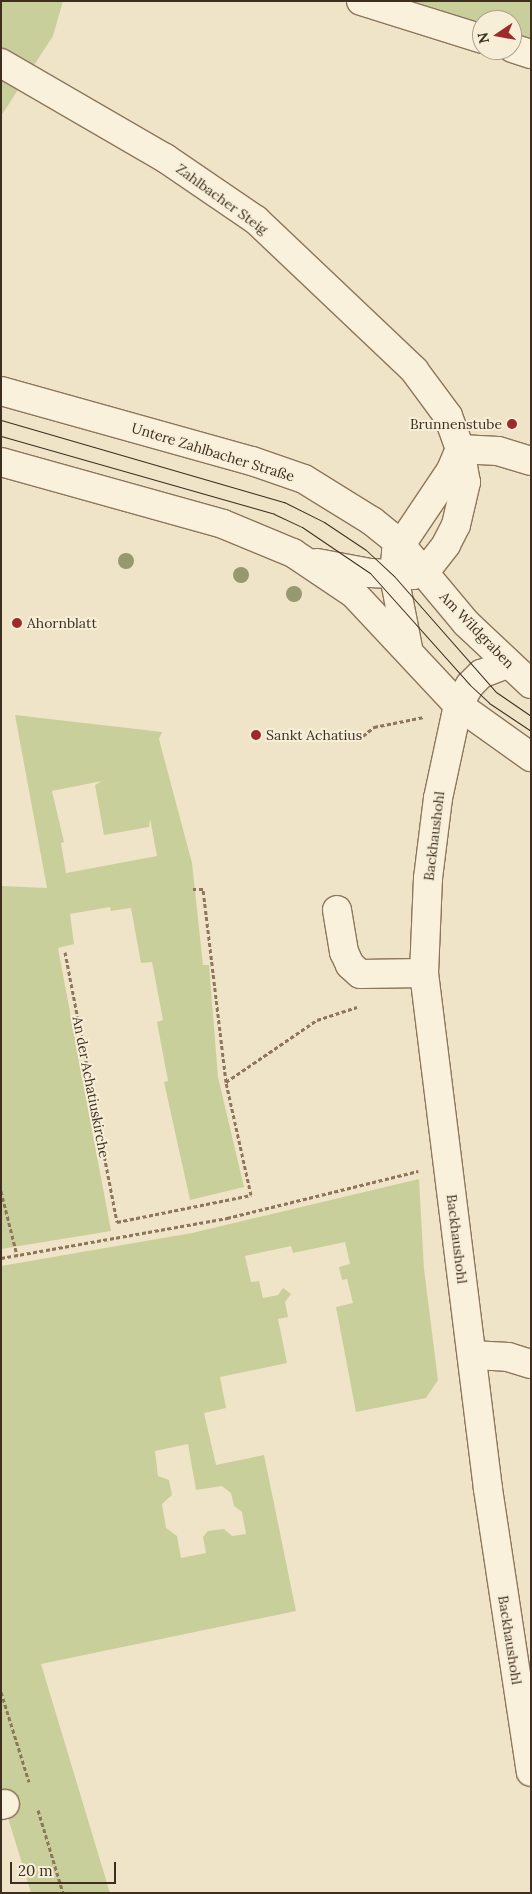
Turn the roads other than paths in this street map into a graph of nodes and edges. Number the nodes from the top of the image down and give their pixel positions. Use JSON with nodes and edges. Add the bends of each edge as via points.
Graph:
{"nodes":[{"id":1,"x":361,"y":1,"type":"edge"},
{"id":2,"x":472,"y":36,"type":"edge"},
{"id":3,"x":1,"y":63,"type":"edge"},
{"id":4,"x":1,"y":391,"type":"edge"},
{"id":5,"x":460,"y":449,"type":"junction"},
{"id":6,"x":531,"y":461,"type":"edge"},
{"id":7,"x":1,"y":462,"type":"edge"},
{"id":8,"x":400,"y":544,"type":"junction"},
{"id":9,"x":304,"y":560,"type":"junction"},
{"id":10,"x":424,"y":573,"type":"junction"},
{"id":11,"x":394,"y":576,"type":"junction"},
{"id":12,"x":408,"y":648,"type":"junction"},
{"id":13,"x":506,"y":664,"type":"junction"},
{"id":14,"x":531,"y":684,"type":"edge"},
{"id":15,"x":458,"y":705,"type":"junction"},
{"id":16,"x":531,"y":758,"type":"edge"},
{"id":17,"x":337,"y":910,"type":"dead end"},
{"id":18,"x":424,"y":973,"type":"junction"},
{"id":19,"x":472,"y":1355,"type":"junction"},
{"id":20,"x":531,"y":1364,"type":"edge"},
{"id":21,"x":531,"y":1772,"type":"edge"}],
"edges":[{"from":1,"to":2,"type":"street"},
{"from":3,"to":5,"type":"street","name":"Zahlbacher Steig","via":[[165,158],[256,220],[414,370],[448,416]]},
{"from":4,"to":8,"type":"street","name":"Untere Zahlbacher Straße","via":[[252,460],[304,479],[372,521]]},
{"from":5,"to":6,"type":"street","via":[[498,451]]},
{"from":5,"to":8,"type":"street","via":[[447,477]]},
{"from":5,"to":10,"type":"street","name":"Zahlbacher Steig","via":[[466,482],[462,507],[446,545]]},
{"from":7,"to":9,"type":"street","via":[[223,524]]},
{"from":8,"to":10,"type":"street","name":"Untere Zahlbacher Straße"},
{"from":8,"to":11,"type":"street","via":[[394,562]]},
{"from":9,"to":11,"type":"street"},
{"from":9,"to":12,"type":"street","via":[[354,594]]},
{"from":10,"to":11,"type":"street"},
{"from":10,"to":13,"type":"street","name":"Am Wildgraben"},
{"from":11,"to":12,"type":"street"},
{"from":12,"to":15,"type":"street"},
{"from":13,"to":14,"type":"street","name":"Am Wildgraben"},
{"from":13,"to":15,"type":"street","name":"Backhaushohl","via":[[481,674]]},
{"from":15,"to":16,"type":"street"},
{"from":15,"to":18,"type":"street","name":"Backhaushohl","via":[[438,798],[428,878]]},
{"from":17,"to":18,"type":"street","via":[[344,952],[350,965],[360,974]]},
{"from":18,"to":19,"type":"street","name":"Backhaushohl"},
{"from":19,"to":20,"type":"street","via":[[508,1357]]},
{"from":19,"to":21,"type":"street","name":"Backhaushohl","via":[[496,1548]]}]}
